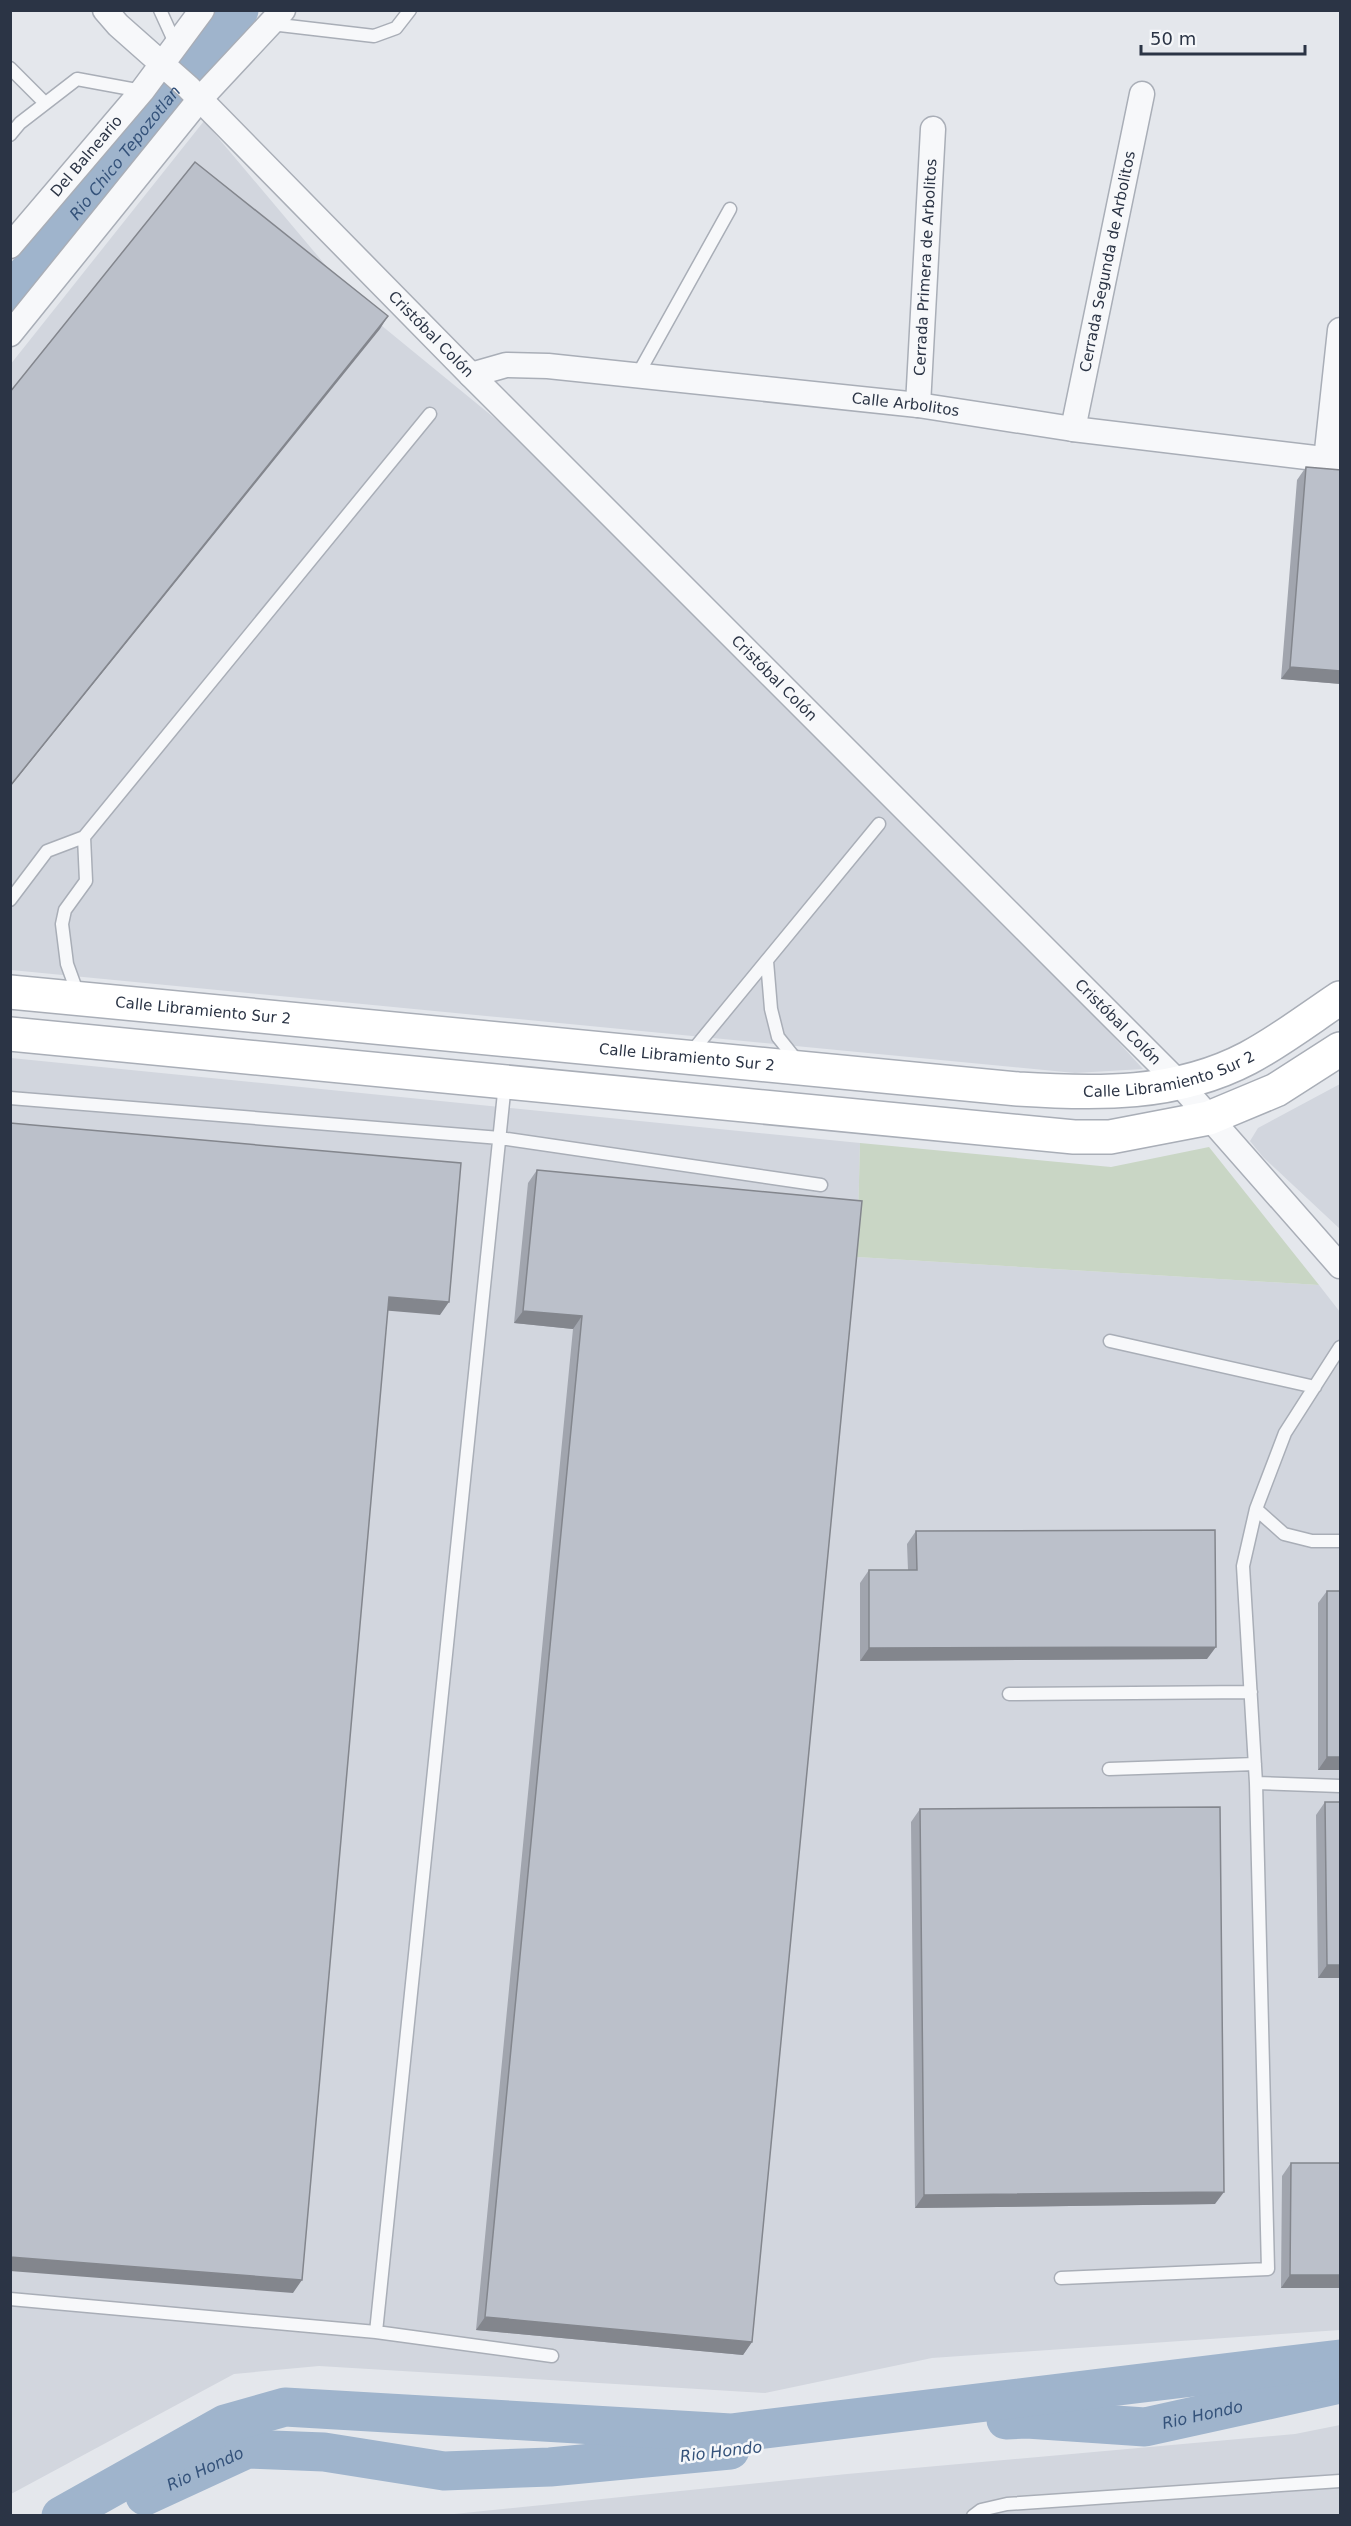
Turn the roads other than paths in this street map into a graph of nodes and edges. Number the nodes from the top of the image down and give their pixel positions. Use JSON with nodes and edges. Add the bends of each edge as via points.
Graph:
{"nodes":[{"id":1,"x":105,"y":10,"type":"edge"},
{"id":2,"x":160,"y":10,"type":"edge"},
{"id":3,"x":202,"y":10,"type":"edge"},
{"id":4,"x":410,"y":10,"type":"edge"},
{"id":5,"x":277,"y":17,"type":"edge"},
{"id":6,"x":176,"y":45,"type":"junction"},
{"id":7,"x":164,"y":67,"type":"junction"},
{"id":8,"x":10,"y":68,"type":"edge"},
{"id":9,"x":142,"y":91,"type":"junction"},
{"id":10,"x":194,"y":93,"type":"junction"},
{"id":11,"x":1142,"y":94,"type":"dead end"},
{"id":12,"x":45,"y":104,"type":"junction"},
{"id":13,"x":933,"y":129,"type":"dead end"},
{"id":14,"x":10,"y":135,"type":"edge"},
{"id":15,"x":730,"y":209,"type":"dead end"},
{"id":16,"x":10,"y":246,"type":"edge"},
{"id":17,"x":1341,"y":330,"type":"edge"},
{"id":18,"x":10,"y":334,"type":"edge"},
{"id":19,"x":471,"y":375,"type":"junction"},
{"id":20,"x":637,"y":376,"type":"junction"},
{"id":21,"x":918,"y":405,"type":"junction"},
{"id":22,"x":430,"y":414,"type":"dead end"},
{"id":23,"x":1073,"y":429,"type":"junction"},
{"id":24,"x":1333,"y":461,"type":"edge"},
{"id":25,"x":879,"y":824,"type":"dead end"},
{"id":26,"x":84,"y":837,"type":"junction"},
{"id":27,"x":10,"y":900,"type":"edge"},
{"id":28,"x":767,"y":961,"type":"junction"},
{"id":29,"x":10,"y":992,"type":"edge"},
{"id":30,"x":1341,"y":998,"type":"edge"},
{"id":31,"x":80,"y":999,"type":"junction"},
{"id":32,"x":10,"y":1034,"type":"edge"},
{"id":33,"x":509,"y":1040,"type":"junction"},
{"id":34,"x":1341,"y":1049,"type":"edge"},
{"id":35,"x":687,"y":1057,"type":"junction"},
{"id":36,"x":804,"y":1069,"type":"junction"},
{"id":37,"x":886,"y":1077,"type":"junction"},
{"id":38,"x":505,"y":1082,"type":"junction"},
{"id":39,"x":1179,"y":1083,"type":"junction"},
{"id":40,"x":10,"y":1098,"type":"edge"},
{"id":41,"x":883,"y":1118,"type":"junction"},
{"id":42,"x":1209,"y":1118,"type":"junction"},
{"id":43,"x":500,"y":1138,"type":"junction"},
{"id":44,"x":821,"y":1185,"type":"dead end"},
{"id":45,"x":1341,"y":1266,"type":"edge"},
{"id":46,"x":1110,"y":1341,"type":"dead end"},
{"id":47,"x":1341,"y":1347,"type":"edge"},
{"id":48,"x":1315,"y":1387,"type":"junction"},
{"id":49,"x":1256,"y":1509,"type":"junction"},
{"id":50,"x":1340,"y":1541,"type":"edge"},
{"id":51,"x":1251,"y":1692,"type":"junction"},
{"id":52,"x":1009,"y":1694,"type":"dead end"},
{"id":53,"x":1255,"y":1764,"type":"junction"},
{"id":54,"x":1109,"y":1769,"type":"dead end"},
{"id":55,"x":1256,"y":1783,"type":"junction"},
{"id":56,"x":1341,"y":1786,"type":"edge"},
{"id":57,"x":1061,"y":2278,"type":"dead end"},
{"id":58,"x":10,"y":2299,"type":"edge"},
{"id":59,"x":376,"y":2332,"type":"junction"},
{"id":60,"x":552,"y":2356,"type":"dead end"},
{"id":61,"x":1341,"y":2481,"type":"edge"},
{"id":62,"x":973,"y":2516,"type":"edge"}],
"edges":[{"from":1,"to":7,"type":"street","name":"Cristóbal Colón"},
{"from":2,"to":6,"type":"lane"},
{"from":3,"to":6,"type":"street","name":"Del Balneario"},
{"from":4,"to":5,"type":"lane","via":[[396,28],[374,36]]},
{"from":5,"to":10,"type":"street"},
{"from":6,"to":7,"type":"street","name":"Del Balneario"},
{"from":7,"to":9,"type":"street","name":"Del Balneario"},
{"from":7,"to":10,"type":"street","name":"Cristóbal Colón"},
{"from":8,"to":12,"type":"lane"},
{"from":9,"to":12,"type":"lane","via":[[77,79]]},
{"from":9,"to":16,"type":"street","name":"Del Balneario"},
{"from":10,"to":18,"type":"street"},
{"from":10,"to":19,"type":"street","name":"Cristóbal Colón"},
{"from":11,"to":23,"type":"street","name":"Cerrada Segunda de Arbolitos"},
{"from":12,"to":14,"type":"lane"},
{"from":13,"to":21,"type":"street","name":"Cerrada Primera de Arbolitos"},
{"from":15,"to":20,"type":"lane"},
{"from":17,"to":24,"type":"street"},
{"from":19,"to":20,"type":"street","name":"Calle Arbolitos","via":[[506,365]]},
{"from":19,"to":39,"type":"street","name":"Cristóbal Colón"},
{"from":20,"to":21,"type":"street","name":"Calle Arbolitos"},
{"from":21,"to":23,"type":"street","name":"Calle Arbolitos"},
{"from":22,"to":26,"type":"lane"},
{"from":23,"to":24,"type":"street","name":"Calle Arbolitos"},
{"from":25,"to":28,"type":"lane"},
{"from":26,"to":27,"type":"lane","via":[[47,851]]},
{"from":26,"to":31,"type":"lane","via":[[86,881],[65,910],[62,924],[67,964]]},
{"from":28,"to":35,"type":"lane"},
{"from":28,"to":36,"type":"lane","via":[[778,1037]]},
{"from":29,"to":31,"type":"main road","name":"Calle Libramiento Sur 2"},
{"from":30,"to":39,"type":"main road","name":"Calle Libramiento Sur 2","via":[[1247,1058]]},
{"from":31,"to":33,"type":"main road","name":"Calle Libramiento Sur 2"},
{"from":32,"to":38,"type":"main road"},
{"from":33,"to":35,"type":"main road","name":"Calle Libramiento Sur 2"},
{"from":33,"to":38,"type":"main road"},
{"from":34,"to":42,"type":"main road","via":[[1276,1090]]},
{"from":35,"to":36,"type":"main road","name":"Calle Libramiento Sur 2"},
{"from":36,"to":37,"type":"main road","name":"Calle Libramiento Sur 2"},
{"from":37,"to":39,"type":"main road","name":"Calle Libramiento Sur 2","via":[[1100,1093]]},
{"from":37,"to":41,"type":"main road"},
{"from":38,"to":41,"type":"main road"},
{"from":38,"to":43,"type":"lane"},
{"from":39,"to":42,"type":"street","name":"Cristóbal Colón"},
{"from":40,"to":43,"type":"lane"},
{"from":41,"to":42,"type":"main road","via":[[1074,1137],[1110,1137]]},
{"from":42,"to":45,"type":"street","name":"Cristóbal Colón"},
{"from":43,"to":44,"type":"lane"},
{"from":43,"to":59,"type":"lane"},
{"from":46,"to":48,"type":"lane"},
{"from":47,"to":48,"type":"lane"},
{"from":48,"to":49,"type":"lane","via":[[1285,1433]]},
{"from":49,"to":50,"type":"lane","via":[[1284,1534],[1312,1541]]},
{"from":49,"to":51,"type":"lane","via":[[1243,1566]]},
{"from":51,"to":52,"type":"lane"},
{"from":51,"to":53,"type":"lane"},
{"from":53,"to":54,"type":"lane"},
{"from":53,"to":55,"type":"lane"},
{"from":55,"to":56,"type":"lane"},
{"from":55,"to":57,"type":"lane","via":[[1268,2269]]},
{"from":58,"to":59,"type":"lane"},
{"from":59,"to":60,"type":"lane"},
{"from":61,"to":62,"type":"lane","via":[[1006,2504]]}]}
